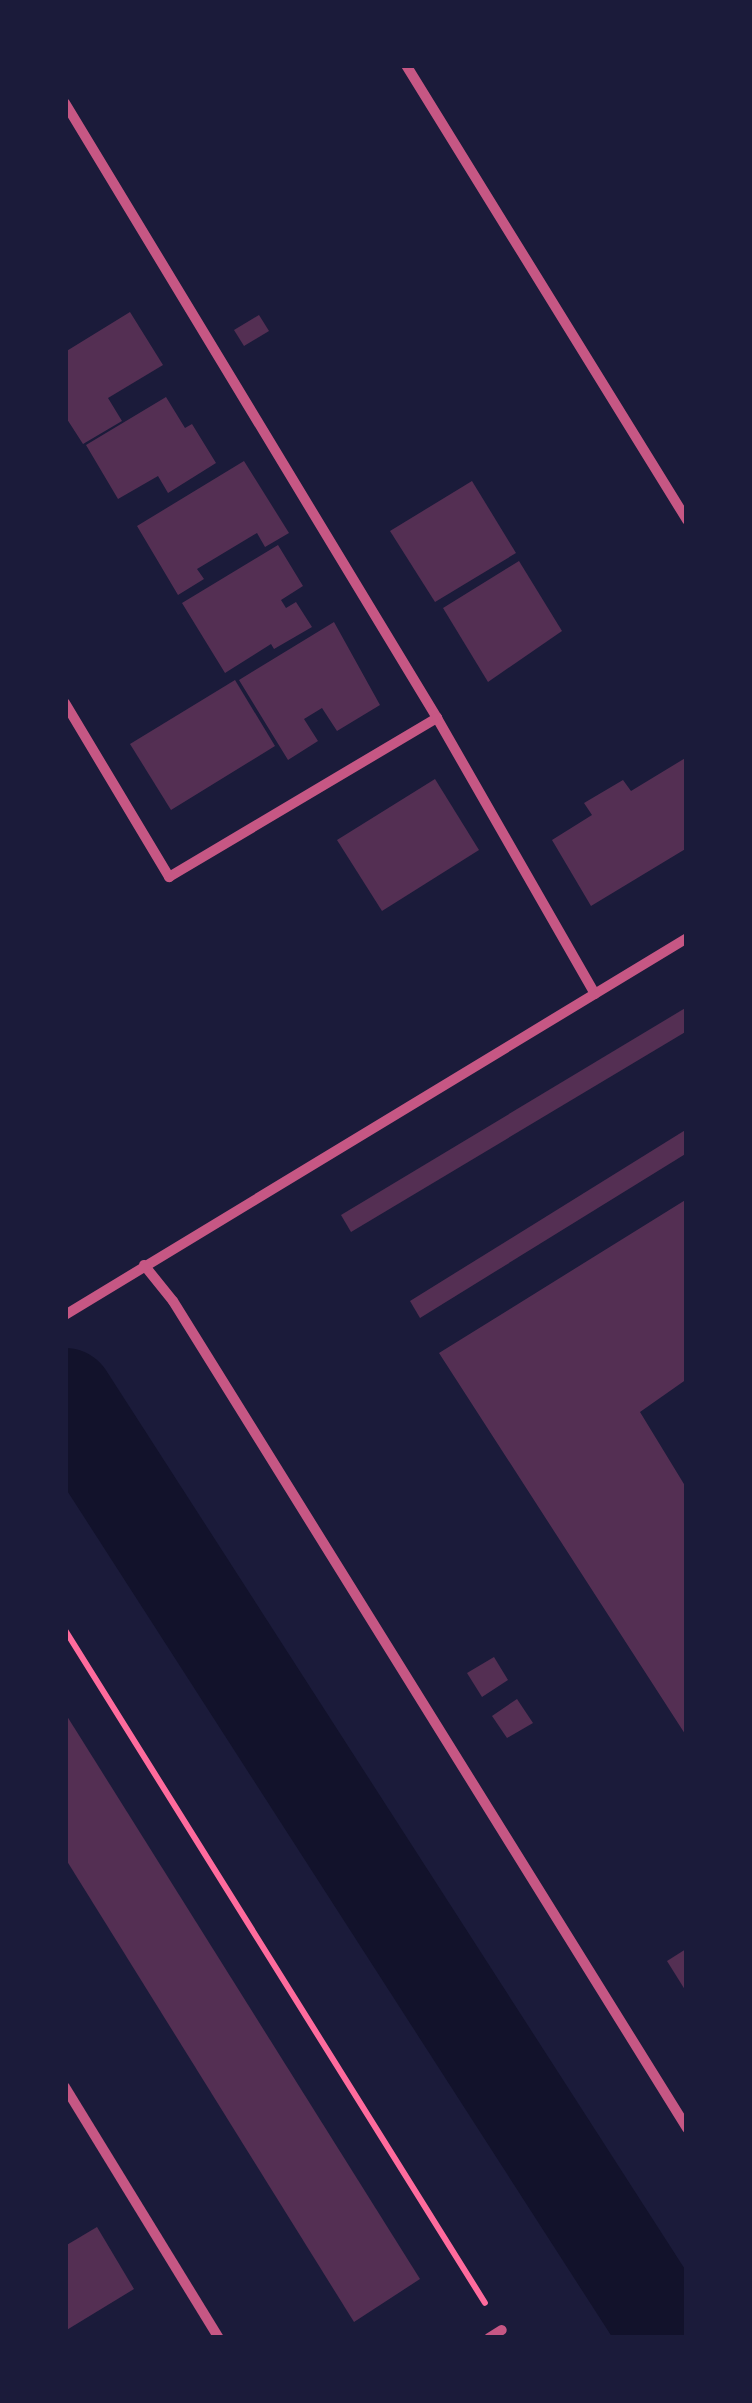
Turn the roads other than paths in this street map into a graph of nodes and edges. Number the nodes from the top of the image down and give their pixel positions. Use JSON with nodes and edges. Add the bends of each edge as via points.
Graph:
{"nodes":[{"id":1,"x":406,"y":65,"type":"edge"},
{"id":2,"x":65,"y":103,"type":"edge"},
{"id":3,"x":687,"y":520,"type":"edge"},
{"id":4,"x":65,"y":703,"type":"edge"},
{"id":5,"x":437,"y":718,"type":"junction"},
{"id":6,"x":687,"y":938,"type":"edge"},
{"id":7,"x":595,"y":994,"type":"junction"},
{"id":8,"x":144,"y":1265,"type":"junction"},
{"id":9,"x":65,"y":1315,"type":"edge"},
{"id":10,"x":65,"y":2087,"type":"edge"},
{"id":11,"x":687,"y":2128,"type":"edge"},
{"id":12,"x":502,"y":2330,"type":"road end"},
{"id":13,"x":219,"y":2338,"type":"edge"},
{"id":14,"x":489,"y":2338,"type":"edge"}],
"edges":[{"from":1,"to":3,"type":"street"},
{"from":2,"to":5,"type":"street"},
{"from":4,"to":5,"type":"street","via":[[170,878]]},
{"from":5,"to":7,"type":"street"},
{"from":6,"to":7,"type":"street"},
{"from":7,"to":8,"type":"street"},
{"from":8,"to":9,"type":"street"},
{"from":8,"to":11,"type":"street","via":[[173,1301]]},
{"from":10,"to":13,"type":"street"},
{"from":12,"to":14,"type":"street"}]}
